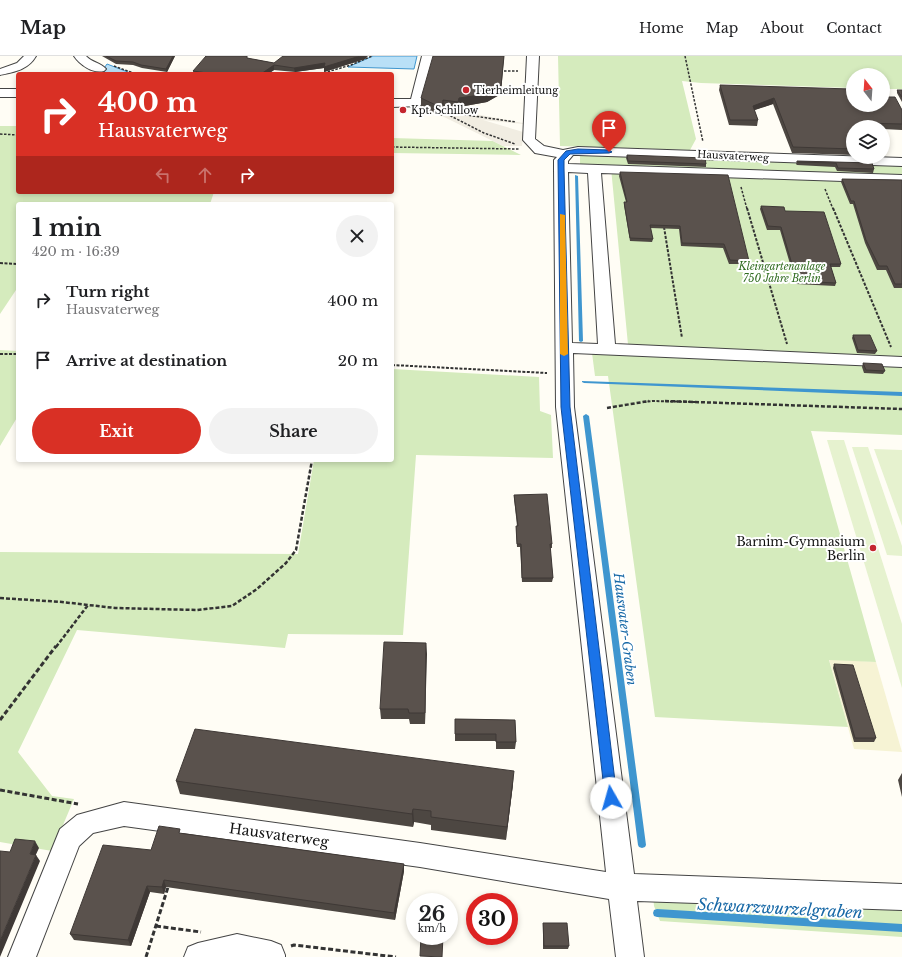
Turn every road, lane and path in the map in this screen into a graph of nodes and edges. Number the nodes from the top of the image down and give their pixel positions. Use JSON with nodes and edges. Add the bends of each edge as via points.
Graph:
{"nodes":[{"id":1,"x":30,"y":56,"type":"edge"},
{"id":2,"x":80,"y":56,"type":"edge"},
{"id":3,"x":372,"y":56,"type":"edge"},
{"id":4,"x":428,"y":56,"type":"edge"},
{"id":5,"x":533,"y":56,"type":"edge"},
{"id":6,"x":685,"y":56,"type":"edge"},
{"id":7,"x":104,"y":68,"type":"edge"},
{"id":8,"x":0,"y":72,"type":"edge"},
{"id":9,"x":125,"y":72,"type":"edge"},
{"id":10,"x":327,"y":72,"type":"edge"},
{"id":11,"x":12,"y":80,"type":"dead end"},
{"id":12,"x":0,"y":93,"type":"edge"},
{"id":13,"x":16,"y":93,"type":"edge"},
{"id":14,"x":394,"y":103,"type":"edge"},
{"id":15,"x":530,"y":124,"type":"junction"},
{"id":16,"x":0,"y":134,"type":"edge"},
{"id":17,"x":16,"y":135,"type":"edge"},
{"id":18,"x":394,"y":147,"type":"edge"},
{"id":19,"x":508,"y":149,"type":"dead end"},
{"id":20,"x":540,"y":150,"type":"junction"},
{"id":21,"x":703,"y":154,"type":"junction"},
{"id":22,"x":563,"y":162,"type":"junction"},
{"id":23,"x":902,"y":162,"type":"edge"},
{"id":24,"x":594,"y":169,"type":"junction"},
{"id":25,"x":737,"y":174,"type":"junction"},
{"id":26,"x":819,"y":176,"type":"junction"},
{"id":27,"x":902,"y":179,"type":"edge"},
{"id":28,"x":664,"y":224,"type":"edge"},
{"id":29,"x":0,"y":263,"type":"edge"},
{"id":30,"x":16,"y":264,"type":"edge"},
{"id":31,"x":564,"y":348,"type":"junction"},
{"id":32,"x":607,"y":349,"type":"junction"},
{"id":33,"x":684,"y":353,"type":"junction"},
{"id":34,"x":0,"y":354,"type":"edge"},
{"id":35,"x":16,"y":354,"type":"edge"},
{"id":36,"x":791,"y":358,"type":"junction"},
{"id":37,"x":900,"y":362,"type":"edge"},
{"id":38,"x":394,"y":365,"type":"edge"},
{"id":39,"x":565,"y":375,"type":"junction"},
{"id":40,"x":607,"y":408,"type":"dead end"},
{"id":41,"x":902,"y":409,"type":"edge"},
{"id":42,"x":312,"y":462,"type":"edge"},
{"id":43,"x":0,"y":598,"type":"edge"},
{"id":44,"x":88,"y":605,"type":"junction"},
{"id":45,"x":0,"y":720,"type":"edge"},
{"id":46,"x":0,"y":790,"type":"edge"},
{"id":47,"x":72,"y":803,"type":"dead end"},
{"id":48,"x":170,"y":881,"type":"edge"},
{"id":49,"x":621,"y":887,"type":"junction"},
{"id":50,"x":902,"y":897,"type":"edge"},
{"id":51,"x":270,"y":956,"type":"edge"},
{"id":52,"x":22,"y":957,"type":"edge"},
{"id":53,"x":146,"y":957,"type":"edge"},
{"id":54,"x":198,"y":957,"type":"edge"},
{"id":55,"x":396,"y":957,"type":"edge"},
{"id":56,"x":630,"y":957,"type":"edge"}],
"edges":[{"from":1,"to":8,"type":"street","via":[[20,66]]},
{"from":2,"to":7,"type":"street","via":[[85,62]]},
{"from":3,"to":10,"type":"path"},
{"from":4,"to":14,"type":"street","via":[[416,103]]},
{"from":5,"to":15,"type":"street"},
{"from":6,"to":21,"type":"path","via":[[702,134]]},
{"from":7,"to":9,"type":"path"},
{"from":8,"to":11,"type":"street"},
{"from":12,"to":13,"type":"street"},
{"from":15,"to":20,"type":"street","via":[[529,140]]},
{"from":15,"to":20,"type":"path","via":[[443,112],[484,133]]},
{"from":16,"to":17,"type":"path"},
{"from":18,"to":19,"type":"path"},
{"from":20,"to":22,"type":"street","name":"Hausvaterweg","via":[[550,151]]},
{"from":21,"to":22,"type":"street","name":"Hausvaterweg","via":[[578,151],[569,152]]},
{"from":21,"to":23,"type":"street","name":"Hausvaterweg"},
{"from":22,"to":24,"type":"street"},
{"from":22,"to":31,"type":"street"},
{"from":24,"to":25,"type":"street"},
{"from":24,"to":32,"type":"street"},
{"from":25,"to":26,"type":"street"},
{"from":25,"to":36,"type":"path"},
{"from":26,"to":27,"type":"street"},
{"from":26,"to":37,"type":"path"},
{"from":28,"to":33,"type":"path"},
{"from":29,"to":30,"type":"path"},
{"from":31,"to":32,"type":"street"},
{"from":31,"to":39,"type":"street"},
{"from":32,"to":33,"type":"street"},
{"from":33,"to":36,"type":"street"},
{"from":34,"to":35,"type":"path"},
{"from":36,"to":37,"type":"street"},
{"from":38,"to":39,"type":"path"},
{"from":39,"to":49,"type":"street","via":[[565,407]]},
{"from":40,"to":41,"type":"path","via":[[652,401]]},
{"from":42,"to":44,"type":"path","via":[[296,550],[257,590],[232,606],[197,610]]},
{"from":43,"to":44,"type":"path"},
{"from":44,"to":45,"type":"path"},
{"from":46,"to":47,"type":"path"},
{"from":48,"to":53,"type":"path"},
{"from":49,"to":50,"type":"street","name":"Hausvaterweg"},
{"from":49,"to":52,"type":"street","name":"Hausvaterweg","via":[[420,855],[124,814],[86,823],[69,838]]},
{"from":49,"to":56,"type":"street"},
{"from":51,"to":54,"type":"street","via":[[237,948]]},
{"from":51,"to":55,"type":"path","via":[[294,945]]}]}
